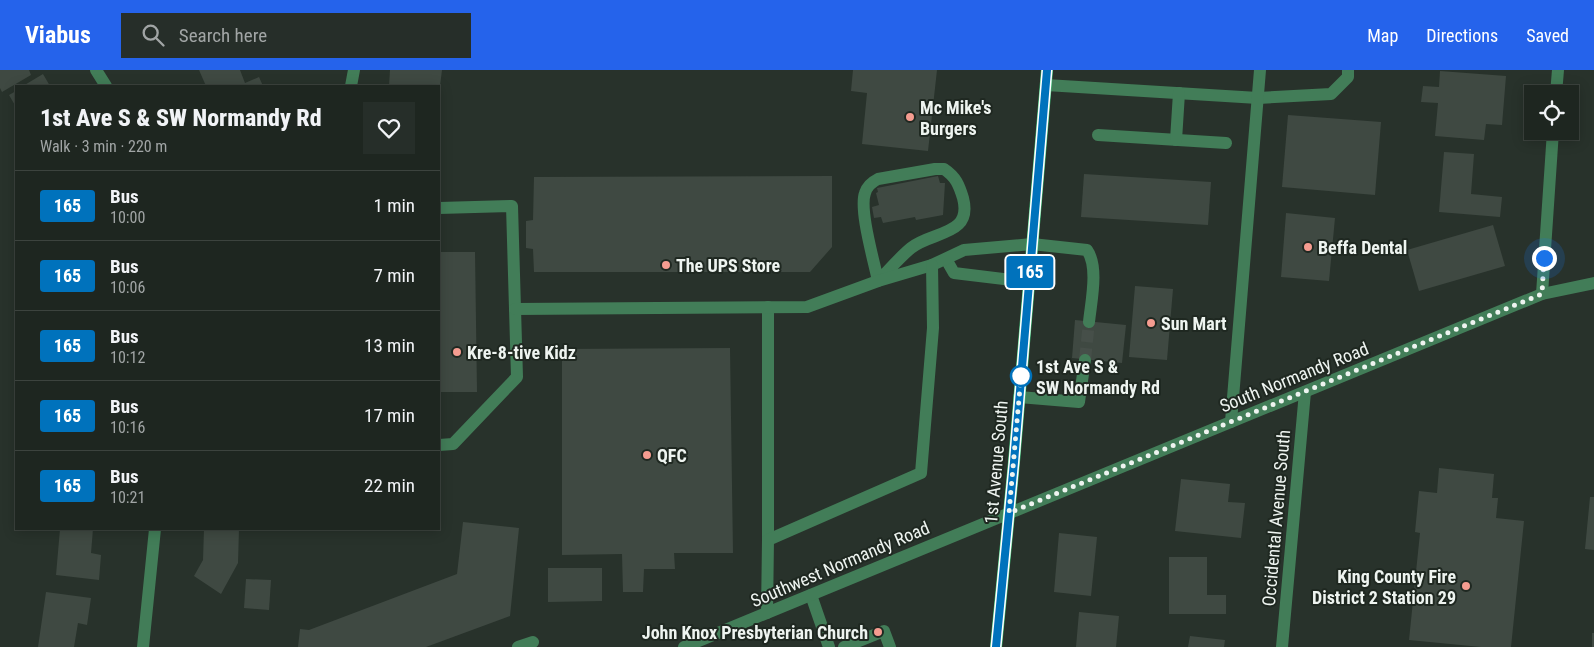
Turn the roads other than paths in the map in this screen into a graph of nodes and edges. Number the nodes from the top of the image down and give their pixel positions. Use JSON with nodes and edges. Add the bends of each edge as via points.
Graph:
{"nodes":[{"id":1,"x":96,"y":70,"type":"edge"},
{"id":2,"x":354,"y":70,"type":"edge"},
{"id":3,"x":1047,"y":70,"type":"edge"},
{"id":4,"x":1260,"y":70,"type":"edge"},
{"id":5,"x":1348,"y":70,"type":"edge"},
{"id":6,"x":1558,"y":70,"type":"edge"},
{"id":7,"x":105,"y":85,"type":"edge"},
{"id":8,"x":351,"y":85,"type":"edge"},
{"id":9,"x":1046,"y":85,"type":"junction"},
{"id":10,"x":1557,"y":85,"type":"edge"},
{"id":11,"x":1179,"y":93,"type":"junction"},
{"id":12,"x":1258,"y":98,"type":"junction"},
{"id":13,"x":1098,"y":135,"type":"dead end"},
{"id":14,"x":1176,"y":140,"type":"junction"},
{"id":15,"x":1552,"y":140,"type":"edge"},
{"id":16,"x":1226,"y":143,"type":"dead end"},
{"id":17,"x":440,"y":208,"type":"edge"},
{"id":18,"x":1032,"y":244,"type":"junction"},
{"id":19,"x":946,"y":259,"type":"junction"},
{"id":20,"x":932,"y":265,"type":"junction"},
{"id":21,"x":878,"y":281,"type":"junction"},
{"id":22,"x":1029,"y":282,"type":"junction"},
{"id":23,"x":1594,"y":283,"type":"edge"},
{"id":24,"x":1542,"y":294,"type":"junction"},
{"id":25,"x":768,"y":307,"type":"junction"},
{"id":26,"x":515,"y":309,"type":"junction"},
{"id":27,"x":1089,"y":322,"type":"tunnel mouth"},
{"id":28,"x":1085,"y":360,"type":"tunnel mouth"},
{"id":29,"x":1305,"y":392,"type":"junction"},
{"id":30,"x":1019,"y":396,"type":"junction"},
{"id":31,"x":1231,"y":422,"type":"junction"},
{"id":32,"x":440,"y":445,"type":"edge"},
{"id":33,"x":1009,"y":513,"type":"junction"},
{"id":34,"x":155,"y":530,"type":"edge"},
{"id":35,"x":768,"y":540,"type":"junction"},
{"id":36,"x":811,"y":595,"type":"junction"},
{"id":37,"x":767,"y":613,"type":"junction"},
{"id":38,"x":533,"y":642,"type":"dead end"},
{"id":39,"x":143,"y":647,"type":"edge"},
{"id":40,"x":518,"y":647,"type":"edge"},
{"id":41,"x":684,"y":647,"type":"edge"},
{"id":42,"x":829,"y":647,"type":"edge"},
{"id":43,"x":844,"y":647,"type":"edge"},
{"id":44,"x":890,"y":647,"type":"edge"},
{"id":45,"x":996,"y":647,"type":"edge"},
{"id":46,"x":1282,"y":647,"type":"edge"}],
"edges":[{"from":1,"to":7,"type":"street"},
{"from":2,"to":8,"type":"street"},
{"from":3,"to":9,"type":"main road","name":"1st Avenue South"},
{"from":4,"to":12,"type":"street"},
{"from":5,"to":12,"type":"street","via":[[1348,77],[1331,94]]},
{"from":6,"to":10,"type":"street"},
{"from":9,"to":11,"type":"street"},
{"from":9,"to":18,"type":"main road","name":"1st Avenue South"},
{"from":11,"to":12,"type":"street"},
{"from":11,"to":14,"type":"street"},
{"from":12,"to":31,"type":"street"},
{"from":13,"to":14,"type":"street"},
{"from":14,"to":16,"type":"street"},
{"from":15,"to":24,"type":"street"},
{"from":17,"to":26,"type":"street","via":[[512,206]]},
{"from":18,"to":19,"type":"street","via":[[976,247]]},
{"from":18,"to":22,"type":"main road","name":"1st Avenue South"},
{"from":18,"to":27,"type":"street","via":[[1087,250],[1094,271]]},
{"from":19,"to":20,"type":"street"},
{"from":19,"to":22,"type":"street","via":[[954,273]]},
{"from":20,"to":21,"type":"street"},
{"from":20,"to":35,"type":"street","via":[[933,328],[921,473]]},
{"from":21,"to":21,"type":"street","via":[[912,247],[960,224],[965,207],[959,184],[944,169],[885,177],[865,190],[864,214]]},
{"from":21,"to":25,"type":"street","via":[[807,306]]},
{"from":22,"to":30,"type":"main road","name":"1st Avenue South"},
{"from":23,"to":24,"type":"street","name":"South Normandy Road"},
{"from":24,"to":29,"type":"street","name":"South Normandy Road"},
{"from":25,"to":26,"type":"street"},
{"from":25,"to":35,"type":"street"},
{"from":26,"to":32,"type":"street","via":[[517,377],[453,444]]},
{"from":28,"to":30,"type":"street","via":[[1079,402]]},
{"from":29,"to":31,"type":"street","name":"South Normandy Road"},
{"from":29,"to":46,"type":"street","name":"Occidental Avenue South"},
{"from":30,"to":33,"type":"main road","name":"1st Avenue South"},
{"from":31,"to":33,"type":"street","name":"South Normandy Road"},
{"from":33,"to":36,"type":"street","name":"Southwest Normandy Road"},
{"from":33,"to":45,"type":"main road","name":"1st Avenue South"},
{"from":34,"to":39,"type":"street"},
{"from":35,"to":37,"type":"street"},
{"from":36,"to":37,"type":"street","name":"Southwest Normandy Road"},
{"from":36,"to":42,"type":"street"},
{"from":37,"to":41,"type":"street","name":"Southwest Normandy Road"},
{"from":38,"to":40,"type":"street"},
{"from":43,"to":44,"type":"street","via":[[884,631]]}]}
